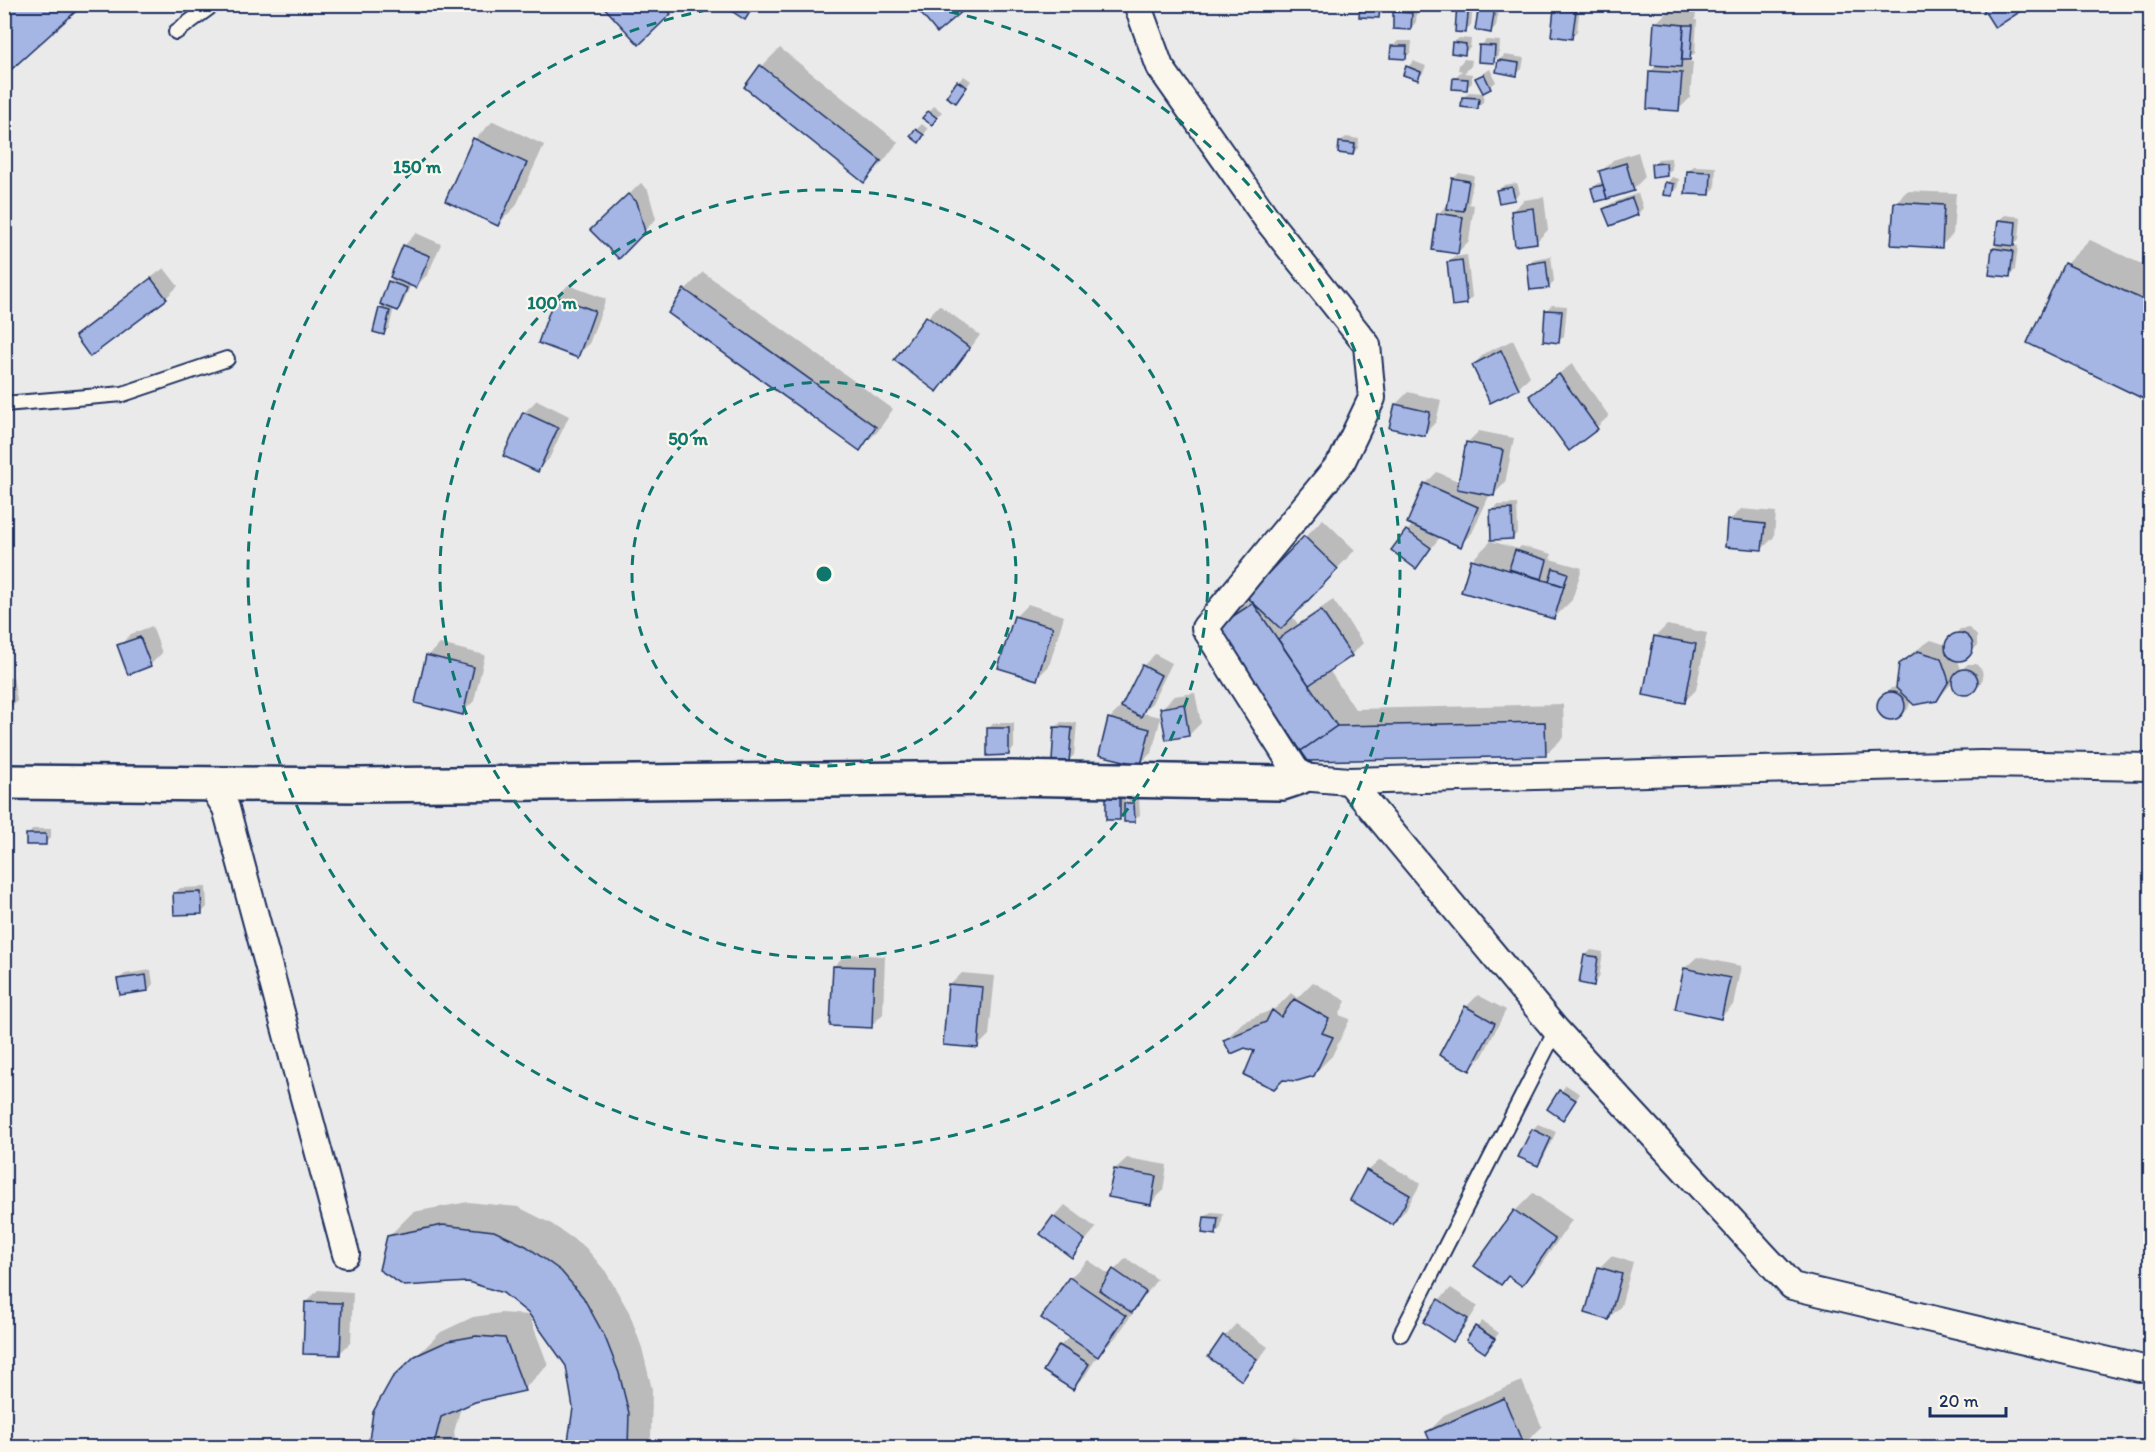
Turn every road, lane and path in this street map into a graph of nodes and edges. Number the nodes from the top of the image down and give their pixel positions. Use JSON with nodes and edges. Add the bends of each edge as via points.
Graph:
{"nodes":[{"id":1,"x":214,"y":4,"type":"edge"},
{"id":2,"x":1137,"y":4,"type":"edge"},
{"id":3,"x":176,"y":32,"type":"dead end"},
{"id":4,"x":227,"y":359,"type":"dead end"},
{"id":5,"x":4,"y":404,"type":"edge"},
{"id":6,"x":2151,"y":766,"type":"edge"},
{"id":7,"x":1300,"y":777,"type":"junction"},
{"id":8,"x":1349,"y":781,"type":"junction"},
{"id":9,"x":4,"y":782,"type":"edge"},
{"id":10,"x":211,"y":784,"type":"junction"},
{"id":11,"x":1556,"y":1030,"type":"junction"},
{"id":12,"x":346,"y":1254,"type":"dead end"},
{"id":13,"x":1401,"y":1334,"type":"dead end"},
{"id":14,"x":2145,"y":1369,"type":"edge"}],
"edges":[{"from":1,"to":3,"type":"lane"},
{"from":2,"to":7,"type":"street","via":[[1160,67],[1269,222],[1367,345],[1372,398],[1342,461],[1204,628]]},
{"from":4,"to":5,"type":"lane","via":[[123,394]]},
{"from":6,"to":8,"type":"street","via":[[1981,764]]},
{"from":7,"to":8,"type":"street"},
{"from":7,"to":10,"type":"street","via":[[1282,783],[1007,778]]},
{"from":8,"to":11,"type":"street"},
{"from":9,"to":10,"type":"street"},
{"from":10,"to":12,"type":"street","via":[[226,808]]},
{"from":11,"to":13,"type":"lane"},
{"from":11,"to":14,"type":"street","via":[[1792,1286]]}]}
